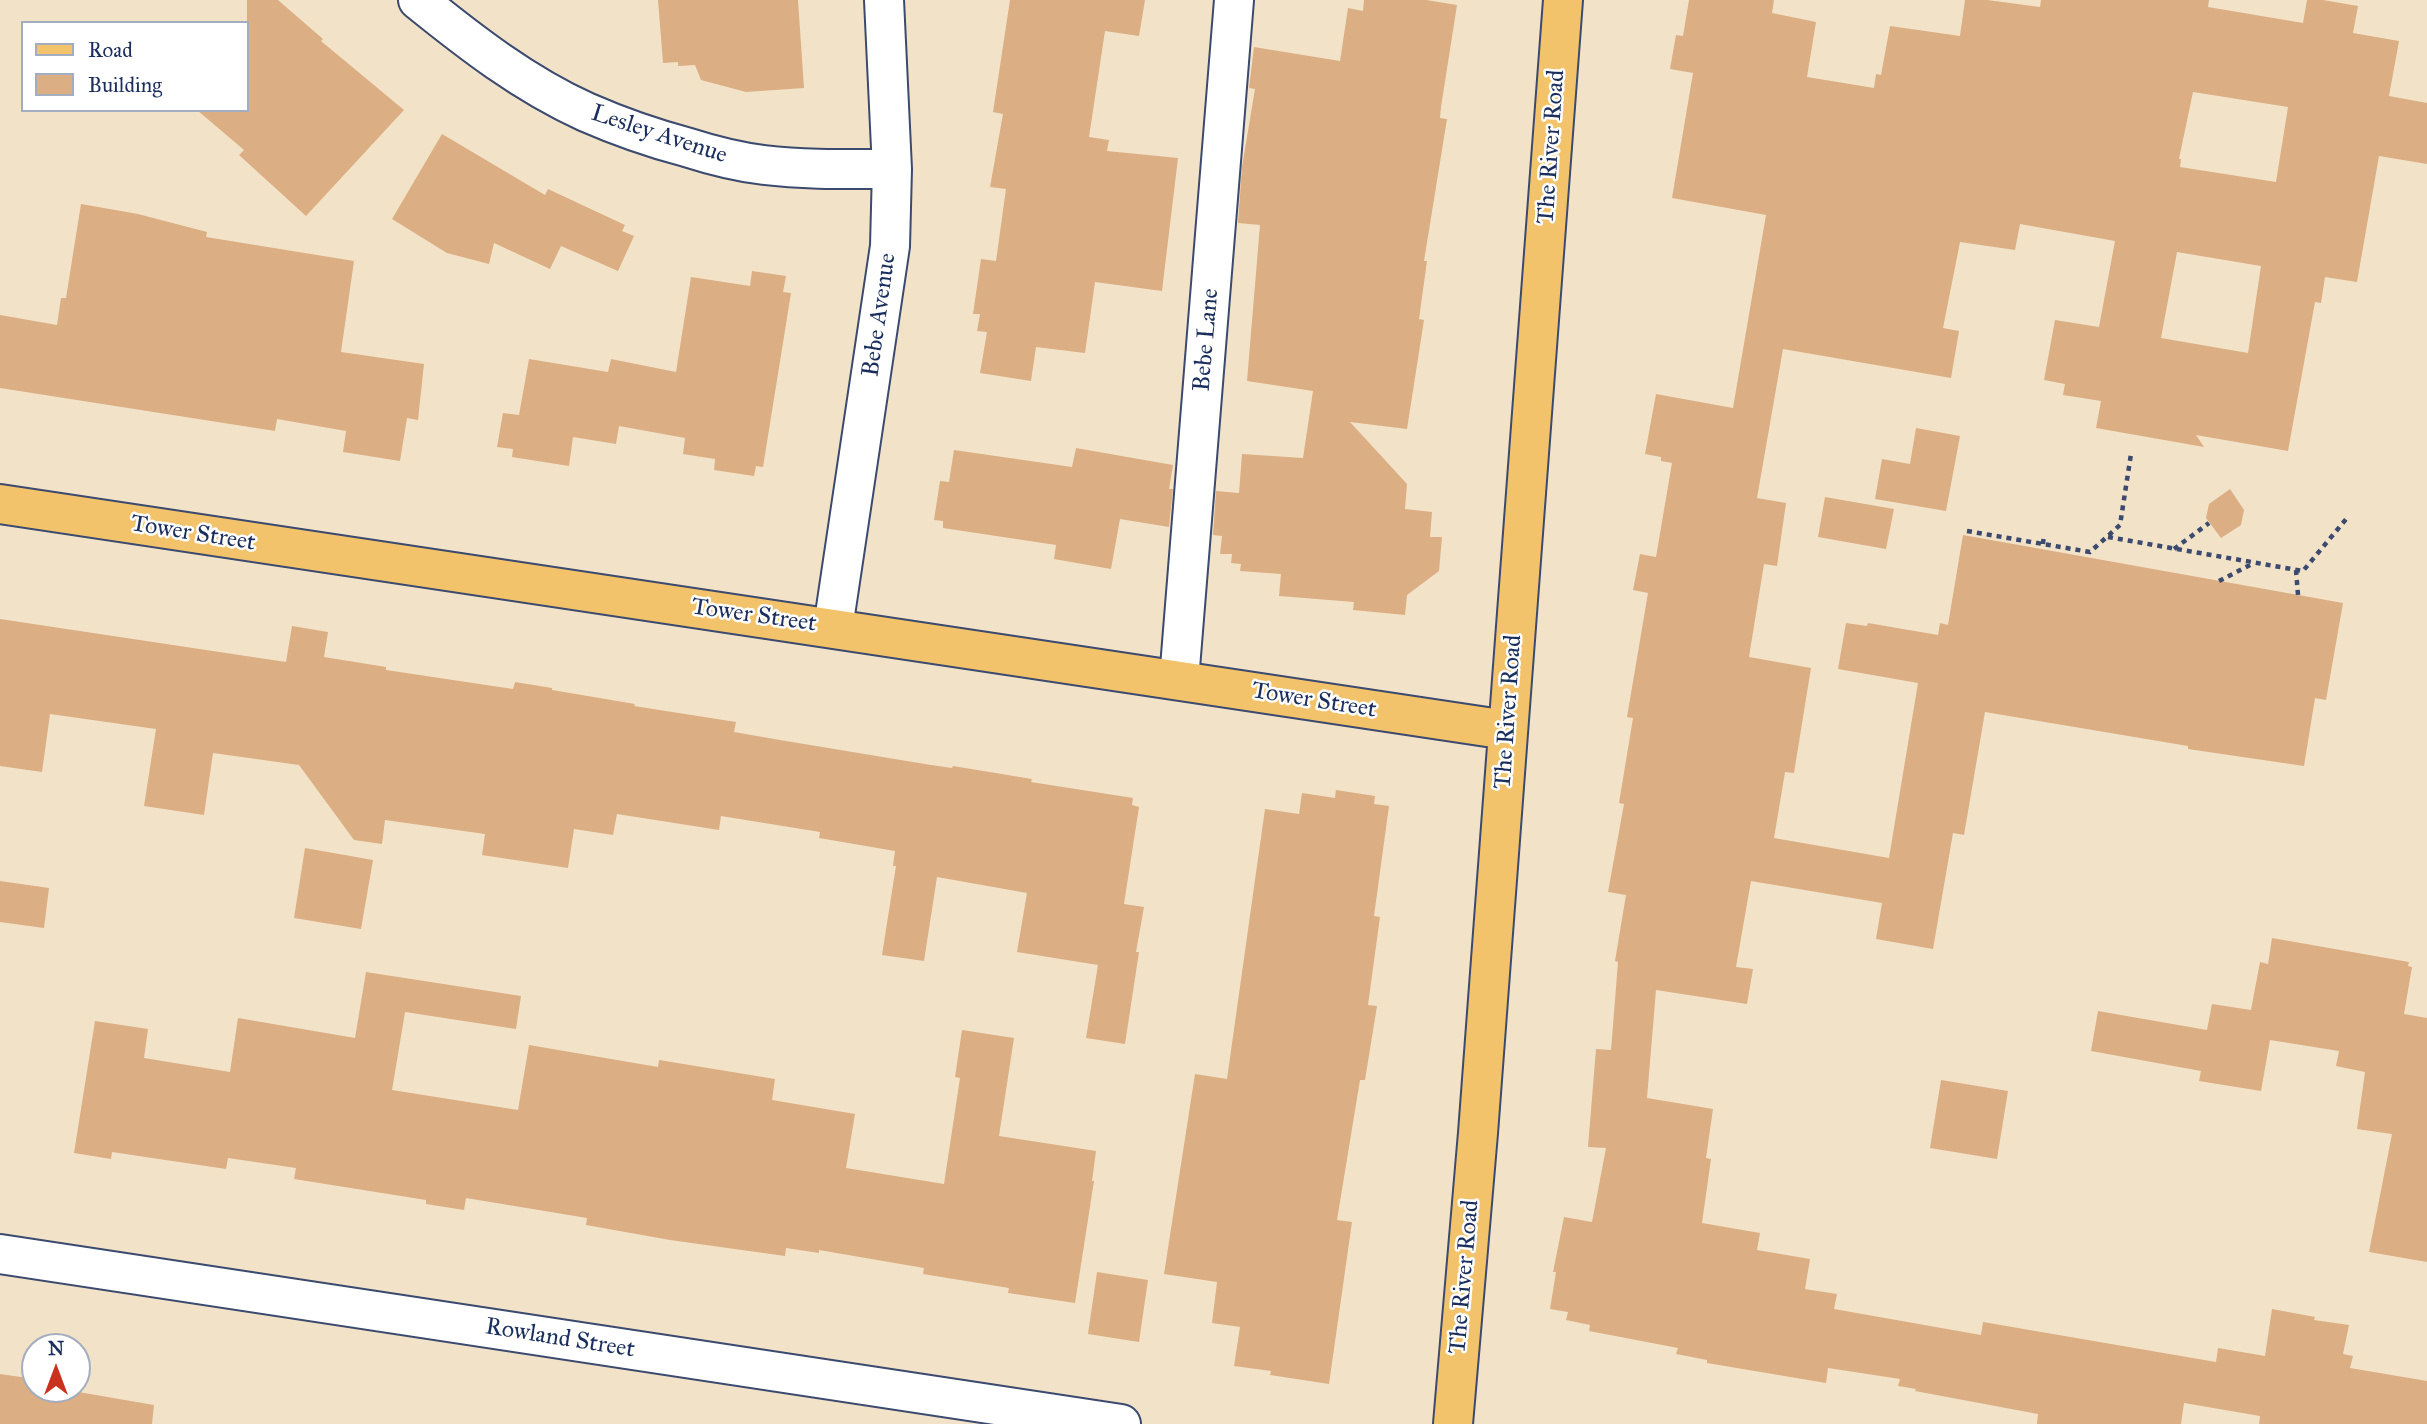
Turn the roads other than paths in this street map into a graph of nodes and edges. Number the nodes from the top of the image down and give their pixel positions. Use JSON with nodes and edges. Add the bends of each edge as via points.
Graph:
{"nodes":[{"id":1,"x":418,"y":0,"type":"edge"},
{"id":2,"x":884,"y":0,"type":"edge"},
{"id":3,"x":1234,"y":0,"type":"edge"},
{"id":4,"x":1563,"y":0,"type":"edge"},
{"id":5,"x":892,"y":169,"type":"junction"},
{"id":6,"x":0,"y":504,"type":"edge"},
{"id":7,"x":833,"y":628,"type":"junction"},
{"id":8,"x":1179,"y":680,"type":"junction"},
{"id":9,"x":1507,"y":730,"type":"junction"},
{"id":10,"x":0,"y":1254,"type":"edge"},
{"id":11,"x":1121,"y":1424,"type":"edge"},
{"id":12,"x":1453,"y":1424,"type":"edge"}],
"edges":[{"from":1,"to":5,"type":"street","name":"Lesley Avenue","via":[[526,79],[584,111],[648,136],[762,165]]},
{"from":2,"to":5,"type":"street","name":"Bebe Avenue"},
{"from":3,"to":8,"type":"street","name":"Bebe Lane"},
{"from":4,"to":9,"type":"main road","name":"The River Road"},
{"from":5,"to":7,"type":"street","name":"Bebe Avenue","via":[[884,298]]},
{"from":6,"to":7,"type":"main road","name":"Tower Street"},
{"from":7,"to":8,"type":"main road","name":"Tower Street"},
{"from":8,"to":9,"type":"main road","name":"Tower Street"},
{"from":9,"to":12,"type":"main road","name":"The River Road"},
{"from":10,"to":11,"type":"street","name":"Rowland Street"}]}
